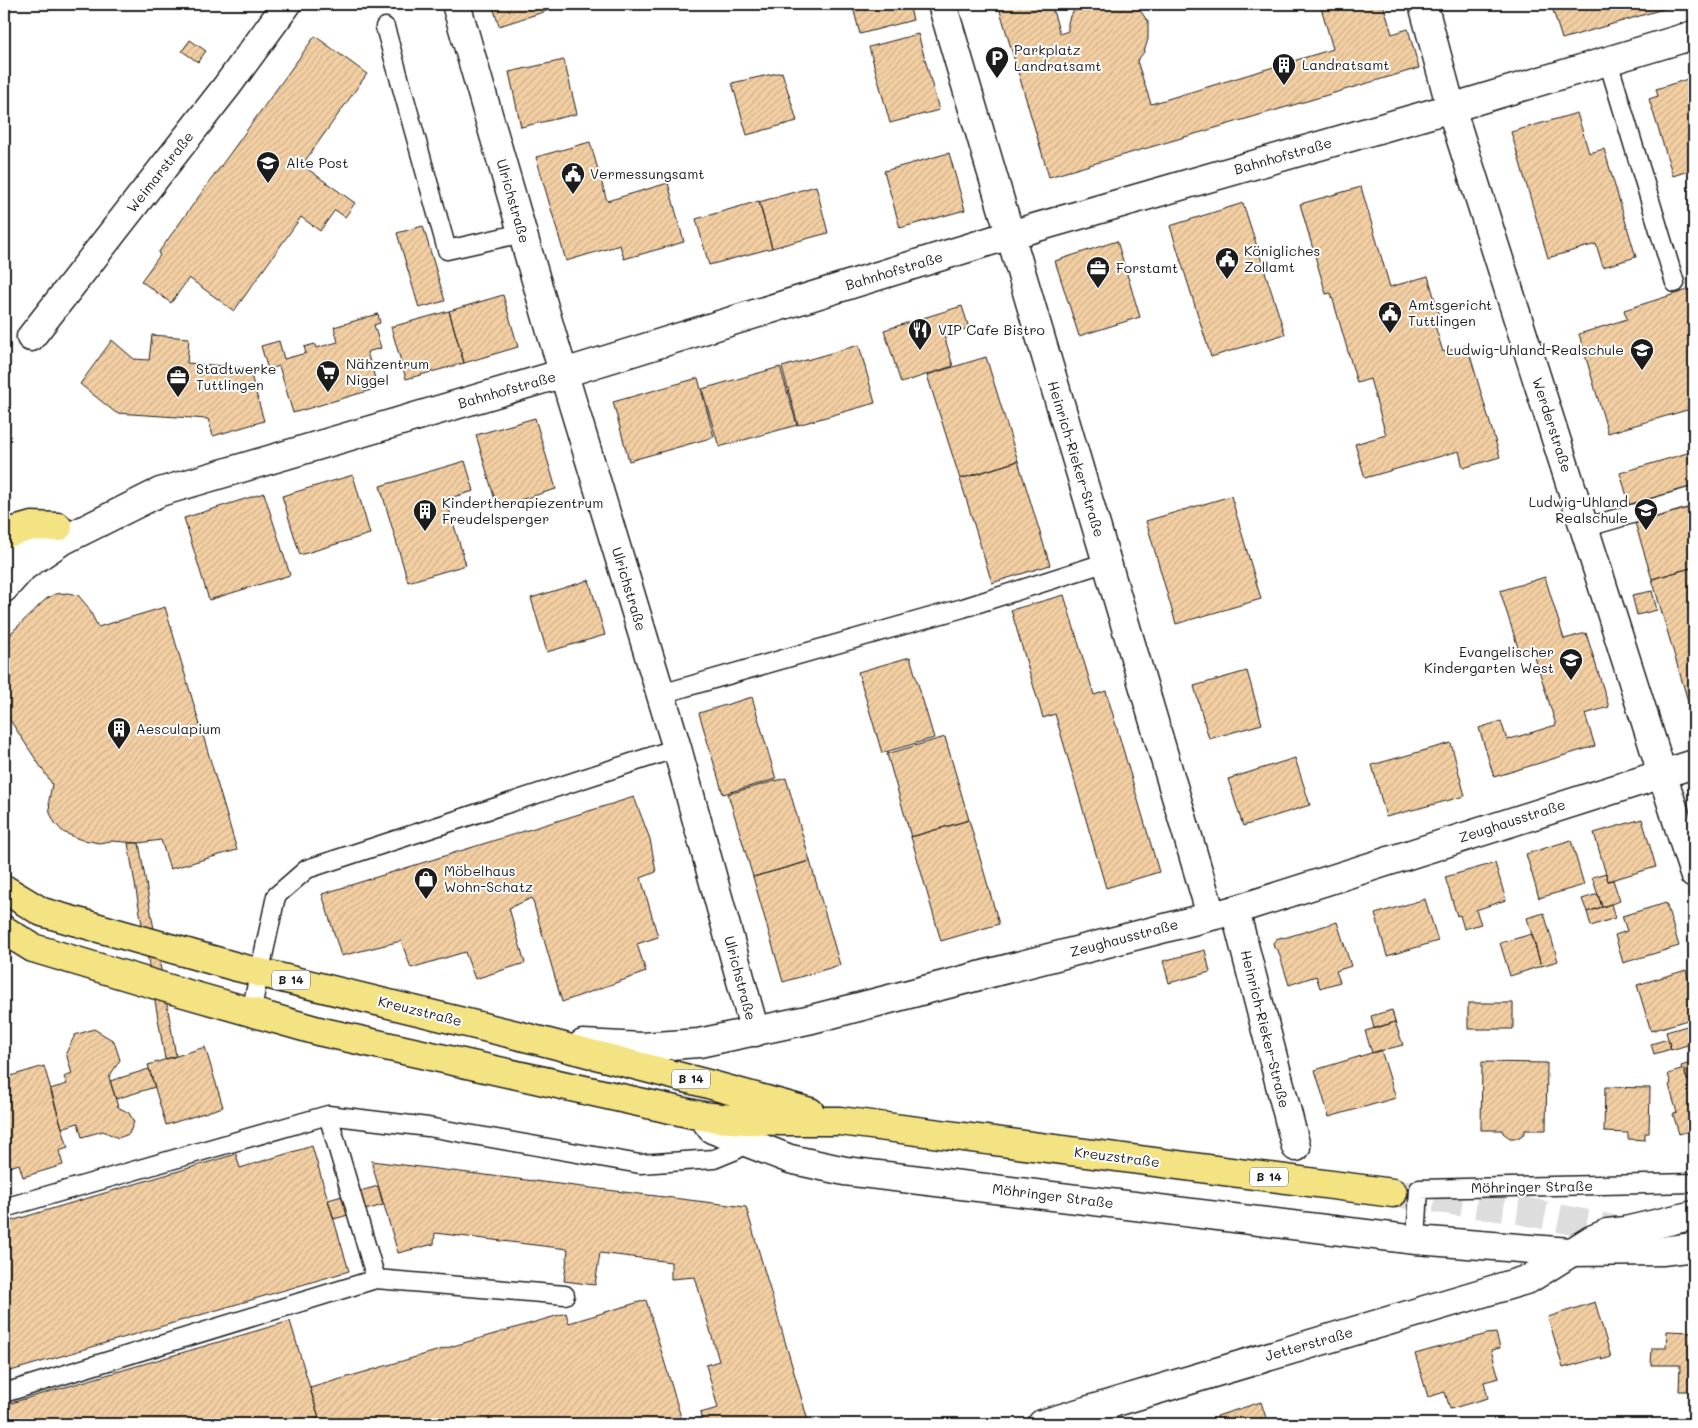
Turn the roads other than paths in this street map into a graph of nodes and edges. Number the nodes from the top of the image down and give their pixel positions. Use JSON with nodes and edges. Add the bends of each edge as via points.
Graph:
{"nodes":[{"id":1,"x":287,"y":4,"type":"edge"},
{"id":2,"x":456,"y":4,"type":"edge"},
{"id":3,"x":942,"y":4,"type":"edge"},
{"id":4,"x":1423,"y":4,"type":"edge"},
{"id":5,"x":384,"y":27,"type":"dead end"},
{"id":6,"x":1694,"y":35,"type":"edge"},
{"id":7,"x":1608,"y":61,"type":"junction"},
{"id":8,"x":1451,"y":108,"type":"junction"},
{"id":9,"x":523,"y":233,"type":"junction"},
{"id":10,"x":1010,"y":235,"type":"junction"},
{"id":11,"x":1675,"y":283,"type":"dead end"},
{"id":12,"x":31,"y":337,"type":"dead end"},
{"id":13,"x":564,"y":373,"type":"junction"},
{"id":14,"x":1694,"y":496,"type":"edge"},
{"id":15,"x":99,"y":521,"type":"junction"},
{"id":16,"x":58,"y":527,"type":"junction"},
{"id":17,"x":1584,"y":528,"type":"junction"},
{"id":18,"x":4,"y":534,"type":"edge"},
{"id":19,"x":4,"y":554,"type":"edge"},
{"id":20,"x":1107,"y":562,"type":"junction"},
{"id":21,"x":4,"y":588,"type":"edge"},
{"id":22,"x":661,"y":694,"type":"junction"},
{"id":23,"x":677,"y":748,"type":"junction"},
{"id":24,"x":1694,"y":764,"type":"edge"},
{"id":25,"x":1662,"y":773,"type":"junction"},
{"id":26,"x":1694,"y":874,"type":"edge"},
{"id":27,"x":4,"y":889,"type":"edge"},
{"id":28,"x":1223,"y":912,"type":"junction"},
{"id":29,"x":4,"y":930,"type":"edge"},
{"id":30,"x":4,"y":946,"type":"edge"},
{"id":31,"x":33,"y":948,"type":"junction"},
{"id":32,"x":260,"y":972,"type":"junction"},
{"id":33,"x":251,"y":1012,"type":"junction"},
{"id":34,"x":755,"y":1032,"type":"junction"},
{"id":35,"x":541,"y":1041,"type":"junction"},
{"id":36,"x":328,"y":1115,"type":"junction"},
{"id":37,"x":702,"y":1116,"type":"junction"},
{"id":38,"x":766,"y":1121,"type":"junction"},
{"id":39,"x":840,"y":1121,"type":"junction"},
{"id":40,"x":743,"y":1140,"type":"junction"},
{"id":41,"x":1296,"y":1148,"type":"dead end"},
{"id":42,"x":1694,"y":1183,"type":"edge"},
{"id":43,"x":1393,"y":1193,"type":"tunnel mouth"},
{"id":44,"x":4,"y":1208,"type":"edge"},
{"id":45,"x":1694,"y":1215,"type":"edge"},
{"id":46,"x":1416,"y":1240,"type":"junction"},
{"id":47,"x":1694,"y":1247,"type":"edge"},
{"id":48,"x":1570,"y":1252,"type":"junction"},
{"id":49,"x":376,"y":1280,"type":"junction"},
{"id":50,"x":565,"y":1295,"type":"dead end"},
{"id":51,"x":4,"y":1393,"type":"edge"},
{"id":52,"x":1042,"y":1424,"type":"edge"}],
"edges":[{"from":1,"to":12,"type":"street","name":"Weimarstraße"},
{"from":2,"to":9,"type":"street","name":"Ulrichstraße"},
{"from":3,"to":10,"type":"street","name":"Heinrich-Rieker-Straße"},
{"from":4,"to":8,"type":"street","name":"Werderstraße"},
{"from":5,"to":9,"type":"lane","via":[[447,250]]},
{"from":6,"to":7,"type":"street","name":"Bahnhofstraße"},
{"from":7,"to":8,"type":"street","name":"Bahnhofstraße"},
{"from":7,"to":11,"type":"lane"},
{"from":8,"to":10,"type":"street","name":"Bahnhofstraße"},
{"from":8,"to":17,"type":"street","name":"Werderstraße"},
{"from":9,"to":13,"type":"street","name":"Ulrichstraße"},
{"from":10,"to":13,"type":"street","name":"Bahnhofstraße"},
{"from":10,"to":20,"type":"street","name":"Heinrich-Rieker-Straße"},
{"from":13,"to":15,"type":"street","name":"Bahnhofstraße","via":[[160,492]]},
{"from":13,"to":22,"type":"street","name":"Ulrichstraße"},
{"from":14,"to":17,"type":"lane"},
{"from":15,"to":16,"type":"street","name":"Bahnhofstraße"},
{"from":15,"to":21,"type":"street","name":"Bahnhofstraße","via":[[23,567]]},
{"from":16,"to":18,"type":"main road","via":[[32,526]]},
{"from":16,"to":19,"type":"street","name":"Bahnhofstraße"},
{"from":17,"to":25,"type":"street","name":"Werderstraße"},
{"from":20,"to":22,"type":"lane","via":[[963,608]]},
{"from":20,"to":28,"type":"street","name":"Heinrich-Rieker-Straße"},
{"from":22,"to":23,"type":"street","name":"Ulrichstraße"},
{"from":23,"to":32,"type":"lane","via":[[307,869],[276,896]]},
{"from":23,"to":34,"type":"street","name":"Ulrichstraße"},
{"from":24,"to":25,"type":"street","name":"Zeughausstraße"},
{"from":25,"to":26,"type":"street","name":"Werderstraße"},
{"from":25,"to":28,"type":"street","name":"Zeughausstraße"},
{"from":27,"to":32,"type":"main road","name":"Kreuzstraße","number":"B 14","via":[[42,912]]},
{"from":28,"to":34,"type":"street","name":"Zeughausstraße"},
{"from":28,"to":41,"type":"street","name":"Heinrich-Rieker-Straße"},
{"from":29,"to":31,"type":"main road","name":"Kreuzstraße","number":"B 14"},
{"from":30,"to":31,"type":"main road"},
{"from":31,"to":33,"type":"main road","name":"Kreuzstraße","number":"B 14"},
{"from":32,"to":33,"type":"lane"},
{"from":32,"to":35,"type":"main road","name":"Kreuzstraße","number":"B 14"},
{"from":33,"to":37,"type":"main road","name":"Kreuzstraße","number":"B 14","via":[[318,1031]]},
{"from":34,"to":35,"type":"street","name":"Zeughausstraße","via":[[699,1043],[642,1047]]},
{"from":35,"to":39,"type":"main road","name":"Kreuzstraße","number":"B 14"},
{"from":36,"to":40,"type":"lane","via":[[428,1127],[640,1164],[714,1159],[736,1150]]},
{"from":36,"to":44,"type":"lane"},
{"from":36,"to":49,"type":"lane"},
{"from":37,"to":38,"type":"main road","name":"Kreuzstraße","number":"B 14"},
{"from":37,"to":40,"type":"street","name":"Möhringer Straße","via":[[712,1130]]},
{"from":38,"to":39,"type":"main road","name":"Kreuzstraße","number":"B 14"},
{"from":38,"to":40,"type":"lane"},
{"from":39,"to":43,"type":"main road","name":"Kreuzstraße","number":"B 14"},
{"from":40,"to":46,"type":"street","name":"Möhringer Straße","via":[[790,1160],[845,1172]]},
{"from":42,"to":46,"type":"lane","name":"Möhringer Straße","via":[[1419,1190]]},
{"from":45,"to":48,"type":"street","via":[[1625,1232],[1608,1233]]},
{"from":46,"to":48,"type":"street","name":"Möhringer Straße"},
{"from":47,"to":48,"type":"street","name":"Möhringer Straße","via":[[1662,1251]]},
{"from":48,"to":52,"type":"street","name":"Jetterstraße","via":[[1529,1280]]},
{"from":49,"to":50,"type":"lane"},
{"from":49,"to":51,"type":"lane"}]}
